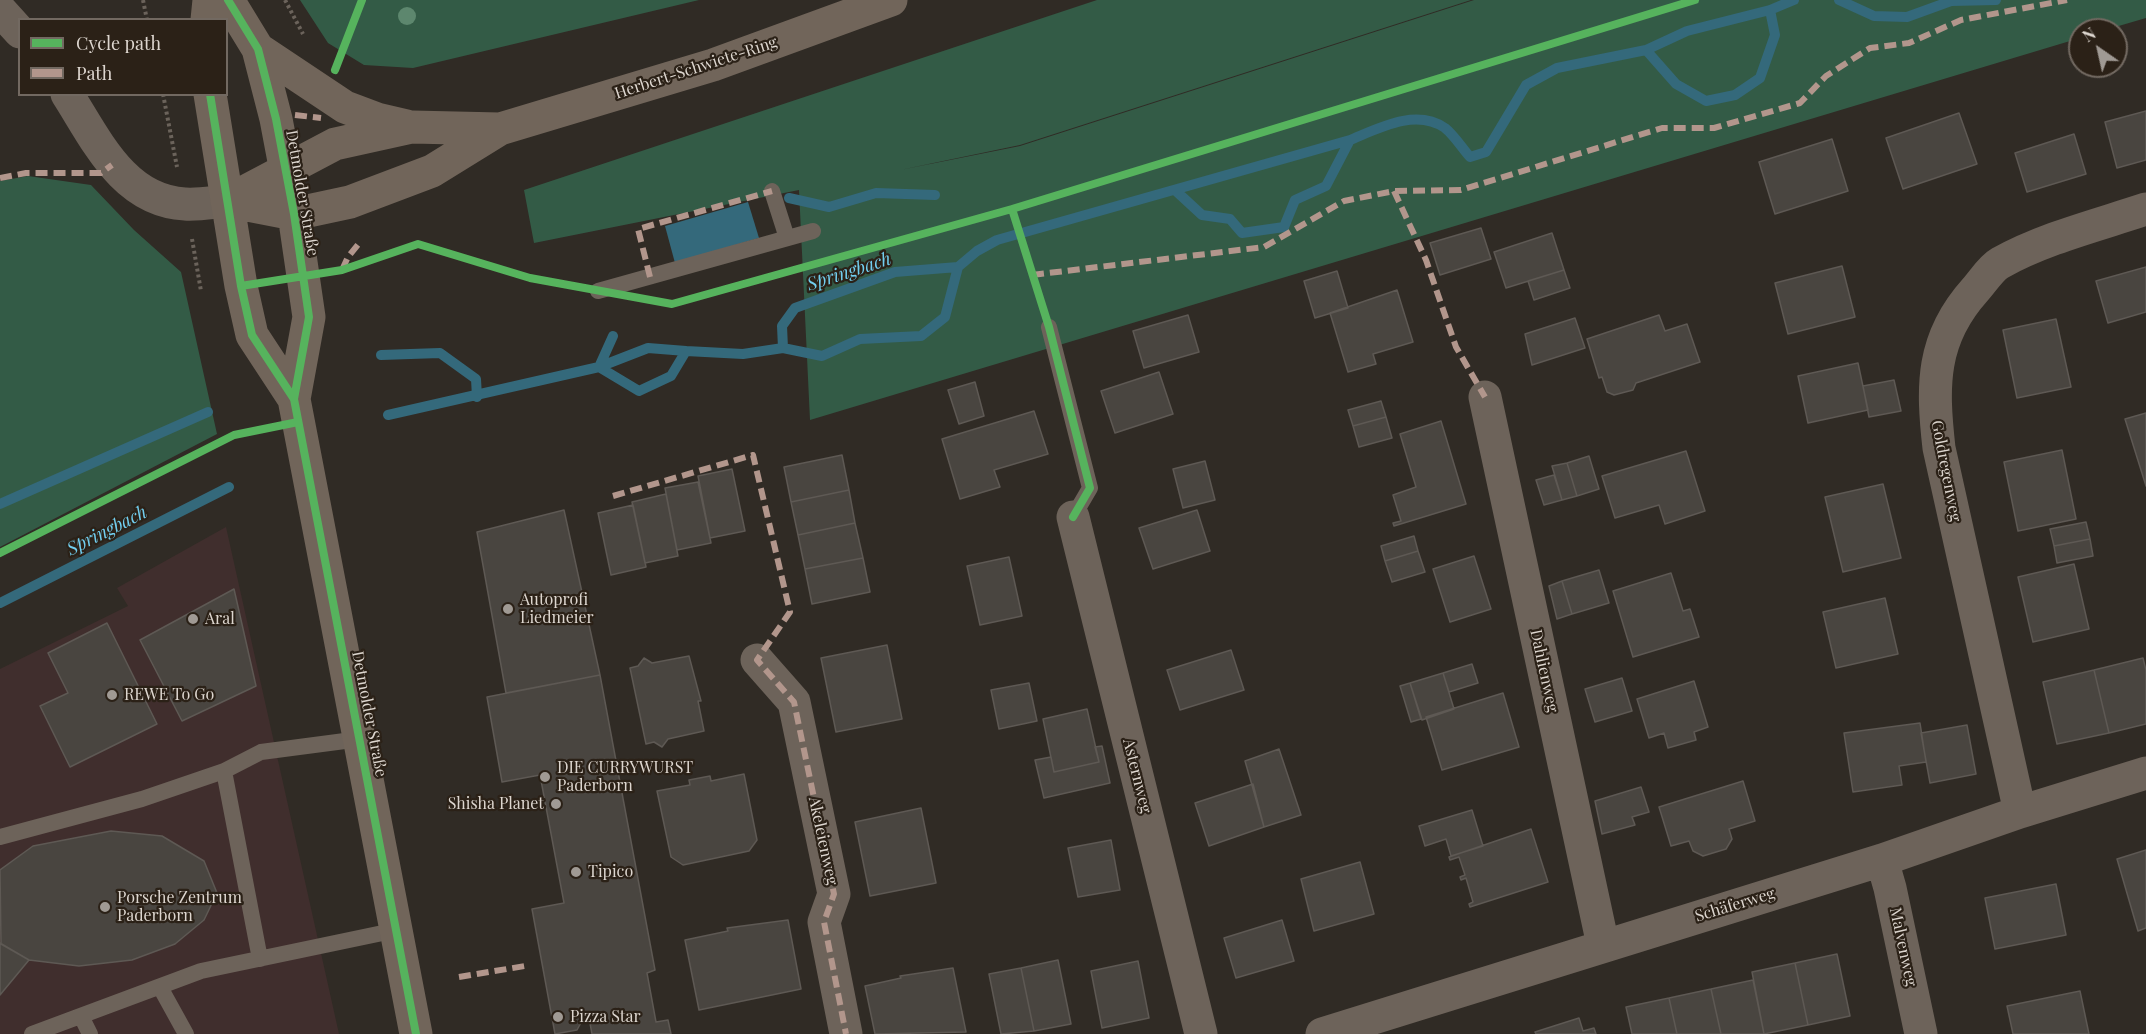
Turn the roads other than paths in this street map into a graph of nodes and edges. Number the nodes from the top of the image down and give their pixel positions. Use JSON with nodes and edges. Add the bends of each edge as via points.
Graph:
{"nodes":[{"id":1,"x":209,"y":0,"type":"edge"},
{"id":2,"x":228,"y":0,"type":"edge"},
{"id":3,"x":891,"y":0,"type":"edge"},
{"id":4,"x":0,"y":10,"type":"edge"},
{"id":5,"x":207,"y":18,"type":"edge"},
{"id":6,"x":18,"y":30,"type":"edge"},
{"id":7,"x":258,"y":50,"type":"junction"},
{"id":8,"x":68,"y":96,"type":"edge"},
{"id":9,"x":210,"y":96,"type":"edge"},
{"id":10,"x":412,"y":127,"type":"junction"},
{"id":11,"x":500,"y":129,"type":"junction"},
{"id":12,"x":284,"y":169,"type":"junction"},
{"id":13,"x":772,"y":191,"type":"dead end"},
{"id":14,"x":227,"y":201,"type":"junction"},
{"id":15,"x":2146,"y":209,"type":"edge"},
{"id":16,"x":294,"y":214,"type":"junction"},
{"id":17,"x":813,"y":231,"type":"dead end"},
{"id":18,"x":787,"y":238,"type":"junction"},
{"id":19,"x":598,"y":291,"type":"dead end"},
{"id":20,"x":1049,"y":327,"type":"dead end"},
{"id":21,"x":1485,"y":397,"type":"dead end"},
{"id":22,"x":294,"y":399,"type":"junction"},
{"id":23,"x":1073,"y":517,"type":"joint"},
{"id":24,"x":757,"y":660,"type":"dead end"},
{"id":25,"x":360,"y":739,"type":"junction"},
{"id":26,"x":224,"y":771,"type":"junction"},
{"id":27,"x":2146,"y":773,"type":"edge"},
{"id":28,"x":2020,"y":812,"type":"junction"},
{"id":29,"x":0,"y":837,"type":"edge"},
{"id":30,"x":1882,"y":860,"type":"junction"},
{"id":31,"x":397,"y":930,"type":"junction"},
{"id":32,"x":1603,"y":945,"type":"junction"},
{"id":33,"x":260,"y":959,"type":"junction"},
{"id":34,"x":160,"y":987,"type":"junction"},
{"id":35,"x":81,"y":1016,"type":"junction"},
{"id":36,"x":32,"y":1034,"type":"edge"},
{"id":37,"x":90,"y":1034,"type":"edge"},
{"id":38,"x":186,"y":1034,"type":"edge"},
{"id":39,"x":416,"y":1034,"type":"edge"},
{"id":40,"x":846,"y":1034,"type":"edge"},
{"id":41,"x":1202,"y":1034,"type":"edge"},
{"id":42,"x":1323,"y":1034,"type":"edge"},
{"id":43,"x":1921,"y":1034,"type":"edge"}],
"edges":[{"from":1,"to":5,"type":"main road"},
{"from":2,"to":7,"type":"main road","name":"Detmolder Straße"},
{"from":3,"to":11,"type":"main road","name":"Herbert-Schwiete-Ring","via":[[713,65]]},
{"from":4,"to":6,"type":"street"},
{"from":7,"to":10,"type":"main road","via":[[345,107]]},
{"from":7,"to":12,"type":"main road","name":"Detmolder Straße","via":[[276,118]]},
{"from":8,"to":14,"type":"street","via":[[112,165],[132,183],[160,198],[184,204]]},
{"from":9,"to":14,"type":"main road","name":"Detmolder Straße"},
{"from":10,"to":11,"type":"main road","name":"Herbert-Schwiete-Ring"},
{"from":10,"to":12,"type":"main road","name":"Herbert-Schwiete-Ring","via":[[335,144]]},
{"from":11,"to":16,"type":"main road","name":"Herbert-Schwiete-Ring","via":[[432,171],[350,202]]},
{"from":12,"to":14,"type":"main road","name":"Herbert-Schwiete-Ring"},
{"from":12,"to":16,"type":"main road","name":"Detmolder Straße"},
{"from":13,"to":18,"type":"lane"},
{"from":14,"to":16,"type":"main road","name":"Herbert-Schwiete-Ring"},
{"from":14,"to":22,"type":"main road","name":"Detmolder Straße","via":[[252,335]]},
{"from":15,"to":28,"type":"street","name":"Goldregenweg","via":[[2051,241],[1998,264],[1964,302],[1943,339],[1934,398],[1939,448]]},
{"from":16,"to":22,"type":"main road","name":"Detmolder Straße","via":[[309,317]]},
{"from":17,"to":18,"type":"lane"},
{"from":18,"to":19,"type":"lane"},
{"from":20,"to":23,"type":"lane","via":[[1090,488]]},
{"from":21,"to":32,"type":"street","name":"Dahlienweg"},
{"from":22,"to":25,"type":"main road","name":"Detmolder Straße"},
{"from":23,"to":41,"type":"street","name":"Asternweg"},
{"from":24,"to":40,"type":"street","name":"Akeleienweg","via":[[794,702],[834,894],[824,922]]},
{"from":25,"to":26,"type":"lane","via":[[261,752]]},
{"from":25,"to":31,"type":"main road","name":"Detmolder Straße"},
{"from":26,"to":29,"type":"lane","via":[[142,800]]},
{"from":26,"to":33,"type":"lane"},
{"from":27,"to":28,"type":"street","name":"Schäferweg"},
{"from":28,"to":30,"type":"street","name":"Schäferweg"},
{"from":30,"to":32,"type":"street","name":"Schäferweg"},
{"from":30,"to":43,"type":"street","name":"Malvenweg"},
{"from":31,"to":33,"type":"lane"},
{"from":31,"to":39,"type":"main road","name":"Detmolder Straße"},
{"from":32,"to":42,"type":"street","name":"Schäferweg"},
{"from":33,"to":34,"type":"lane","via":[[201,971]]},
{"from":34,"to":35,"type":"lane"},
{"from":34,"to":38,"type":"lane"},
{"from":35,"to":36,"type":"lane"},
{"from":35,"to":37,"type":"lane"}]}
